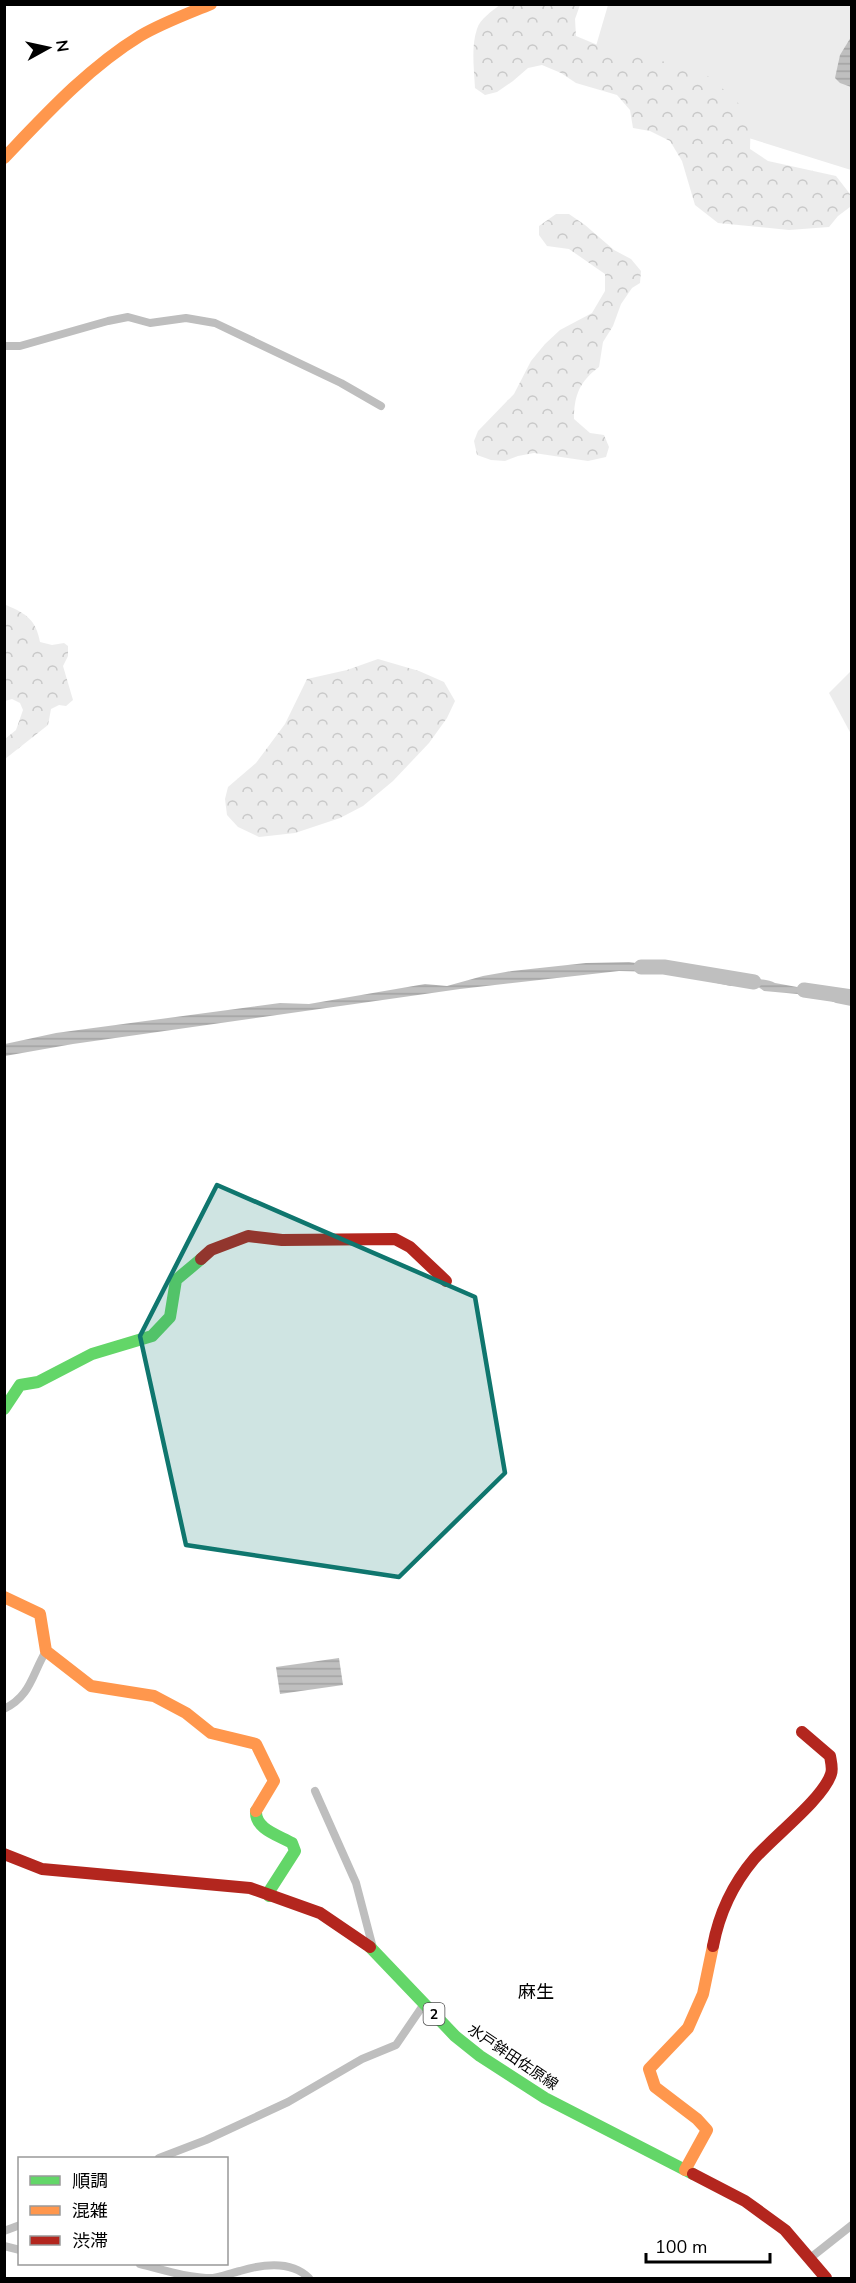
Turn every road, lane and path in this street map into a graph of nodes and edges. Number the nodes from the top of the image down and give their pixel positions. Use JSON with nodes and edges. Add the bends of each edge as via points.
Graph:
{"nodes":[{"id":1,"x":211,"y":4,"type":"edge"},
{"id":2,"x":4,"y":158,"type":"edge"},
{"id":3,"x":4,"y":346,"type":"edge"},
{"id":4,"x":381,"y":406,"type":"dead end"},
{"id":5,"x":446,"y":1281,"type":"dead end"},
{"id":6,"x":4,"y":1410,"type":"edge"},
{"id":7,"x":4,"y":1597,"type":"edge"},
{"id":8,"x":46,"y":1651,"type":"junction"},
{"id":9,"x":4,"y":1709,"type":"edge"},
{"id":10,"x":802,"y":1732,"type":"dead end"},
{"id":11,"x":315,"y":1791,"type":"dead end"},
{"id":12,"x":4,"y":1854,"type":"edge"},
{"id":13,"x":269,"y":1896,"type":"junction"},
{"id":14,"x":373,"y":1949,"type":"junction"},
{"id":15,"x":424,"y":2004,"type":"junction"},
{"id":16,"x":162,"y":2157,"type":"edge"},
{"id":17,"x":685,"y":2170,"type":"junction"},
{"id":18,"x":852,"y":2225,"type":"edge"},
{"id":19,"x":809,"y":2259,"type":"junction"},
{"id":20,"x":144,"y":2265,"type":"edge"},
{"id":21,"x":309,"y":2278,"type":"edge"},
{"id":22,"x":826,"y":2278,"type":"edge"}],
"edges":[{"from":1,"to":2,"type":"main road","via":[[140,36],[91,70]]},
{"from":3,"to":4,"type":"street","via":[[20,346],[128,317],[150,323],[199,319],[341,383]]},
{"from":5,"to":6,"type":"main road","via":[[410,1247],[395,1239],[282,1240],[248,1236],[211,1250],[181,1274],[176,1280],[170,1317],[152,1336],[92,1354],[38,1382],[20,1384]]},
{"from":7,"to":8,"type":"main road","via":[[40,1614]]},
{"from":8,"to":9,"type":"street","via":[[26,1693]]},
{"from":8,"to":13,"type":"main road","via":[[91,1686],[154,1696],[186,1713],[211,1733],[256,1744],[274,1781],[255,1812],[256,1821],[292,1843],[295,1851]]},
{"from":10,"to":17,"type":"main road","via":[[830,1756],[832,1772],[824,1788],[753,1860],[728,1899],[718,1920],[703,1994],[688,2028],[649,2069],[655,2087],[707,2130]]},
{"from":11,"to":14,"type":"street","via":[[356,1883]]},
{"from":12,"to":13,"type":"main road","name":"水戸鉾田佐原線","number":"2","via":[[42,1869],[250,1888]]},
{"from":13,"to":14,"type":"main road","name":"水戸鉾田佐原線","number":"2","via":[[320,1913]]},
{"from":14,"to":15,"type":"main road","name":"水戸鉾田佐原線","number":"2"},
{"from":15,"to":16,"type":"street","via":[[396,2044],[288,2102]]},
{"from":15,"to":17,"type":"main road","name":"水戸鉾田佐原線","number":"2","via":[[455,2036],[514,2080]]},
{"from":17,"to":19,"type":"main road","name":"水戸鉾田佐原線","number":"2","via":[[746,2201],[770,2218]]},
{"from":18,"to":19,"type":"street"},
{"from":19,"to":22,"type":"main road","name":"水戸鉾田佐原線","number":"2"},
{"from":20,"to":21,"type":"street","via":[[184,2276],[215,2278],[249,2268],[284,2265]]}]}
